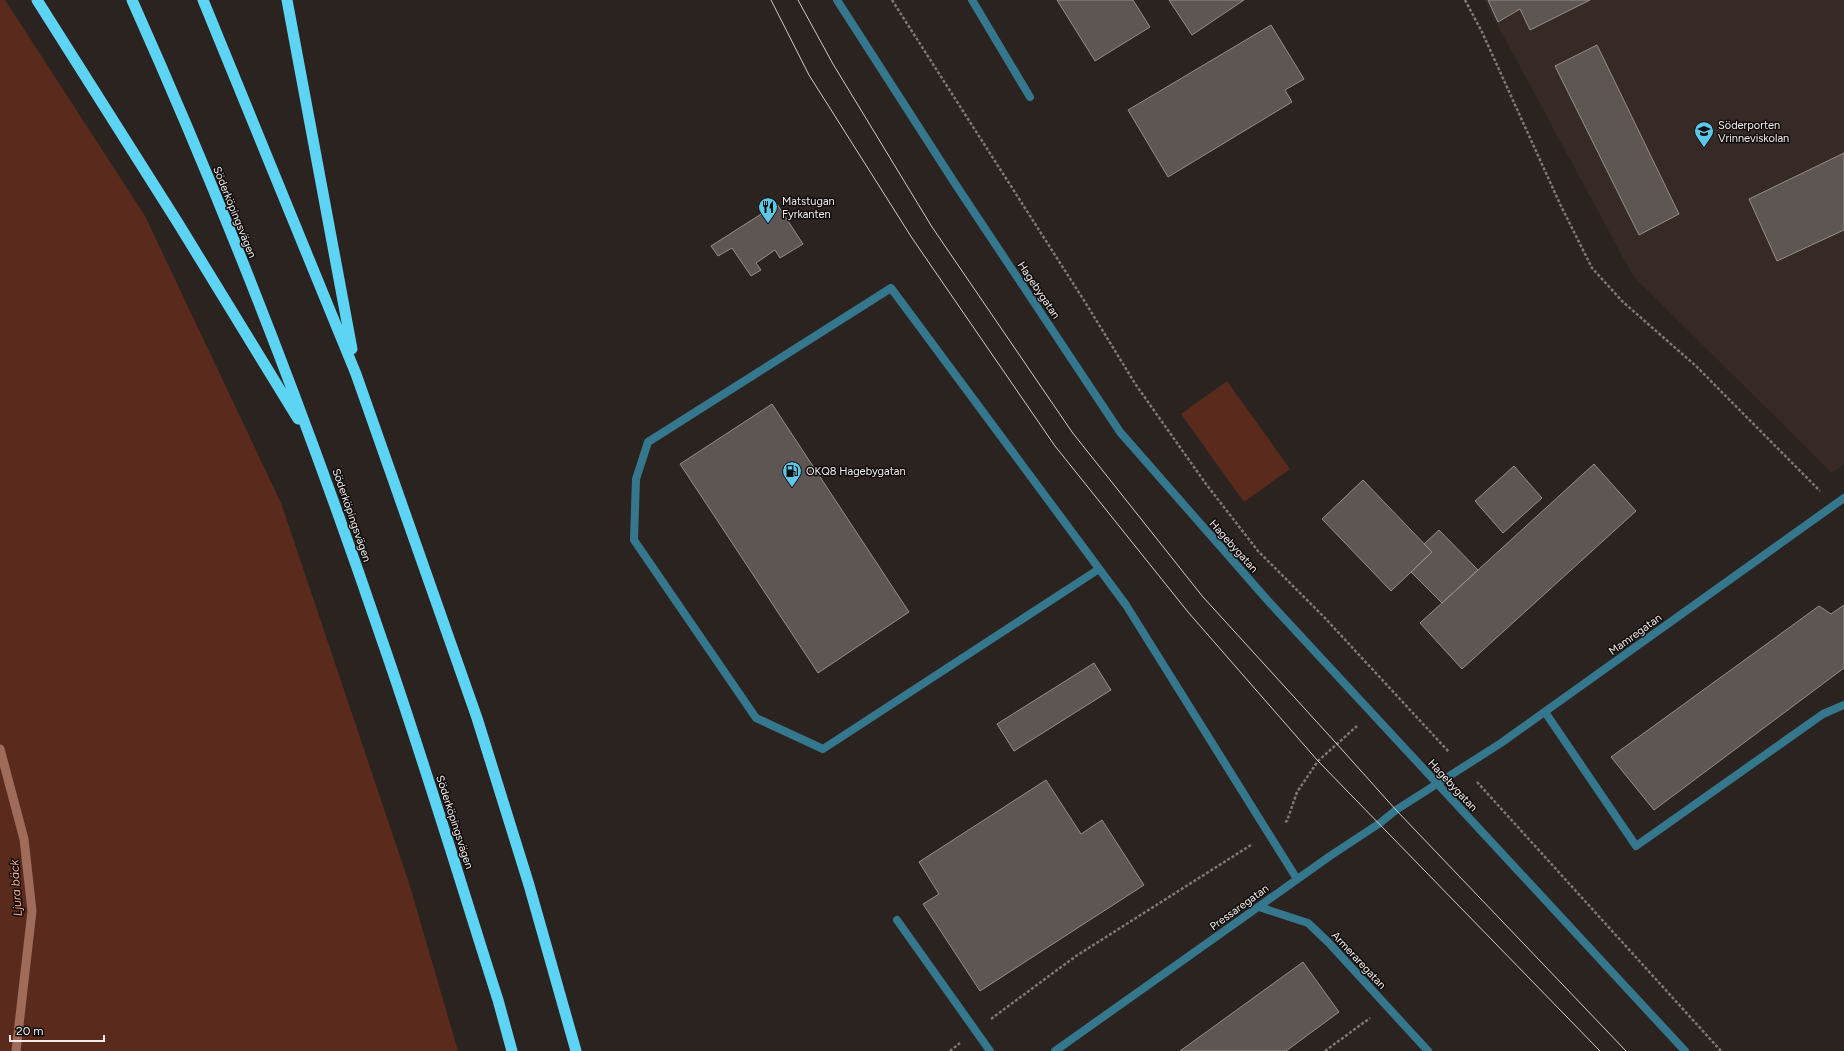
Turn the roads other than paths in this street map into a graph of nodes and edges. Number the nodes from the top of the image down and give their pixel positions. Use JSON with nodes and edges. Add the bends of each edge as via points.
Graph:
{"nodes":[{"id":1,"x":37,"y":0,"type":"edge"},
{"id":2,"x":132,"y":0,"type":"edge"},
{"id":3,"x":203,"y":0,"type":"edge"},
{"id":4,"x":288,"y":0,"type":"edge"},
{"id":5,"x":837,"y":0,"type":"edge"},
{"id":6,"x":972,"y":0,"type":"edge"},
{"id":7,"x":1030,"y":97,"type":"dead end"},
{"id":8,"x":356,"y":374,"type":"junction"},
{"id":9,"x":313,"y":444,"type":"junction"},
{"id":10,"x":1844,"y":498,"type":"edge"},
{"id":11,"x":1098,"y":569,"type":"junction"},
{"id":12,"x":1844,"y":705,"type":"edge"},
{"id":13,"x":1545,"y":712,"type":"junction"},
{"id":14,"x":1438,"y":785,"type":"junction"},
{"id":15,"x":1297,"y":879,"type":"junction"},
{"id":16,"x":1259,"y":907,"type":"junction"},
{"id":17,"x":897,"y":920,"type":"dead end"},
{"id":18,"x":512,"y":1051,"type":"edge"},
{"id":19,"x":576,"y":1051,"type":"edge"},
{"id":20,"x":990,"y":1051,"type":"edge"},
{"id":21,"x":1055,"y":1051,"type":"edge"},
{"id":22,"x":1428,"y":1051,"type":"edge"},
{"id":23,"x":1685,"y":1051,"type":"edge"}],
"edges":[{"from":1,"to":9,"type":"highway","via":[[174,216]]},
{"from":2,"to":9,"type":"highway","name":"Söderköpingsvägen","via":[[233,240]]},
{"from":3,"to":8,"type":"highway"},
{"from":4,"to":8,"type":"highway"},
{"from":5,"to":14,"type":"street","name":"Hagebygatan","via":[[1120,432],[1270,603]]},
{"from":6,"to":7,"type":"street"},
{"from":8,"to":19,"type":"highway","via":[[477,718]]},
{"from":9,"to":18,"type":"highway","name":"Söderköpingsvägen","via":[[384,644]]},
{"from":10,"to":13,"type":"street","name":"Mamregatan"},
{"from":11,"to":11,"type":"street","via":[[891,288],[648,442],[636,480],[634,540],[756,718],[823,749]]},
{"from":11,"to":15,"type":"street","via":[[1126,606]]},
{"from":12,"to":13,"type":"street","via":[[1823,714],[1636,846]]},
{"from":13,"to":14,"type":"street","name":"Mamregatan"},
{"from":14,"to":15,"type":"street","name":"Pressaregatan","via":[[1396,810]]},
{"from":14,"to":23,"type":"street","name":"Hagebygatan"},
{"from":15,"to":16,"type":"street","name":"Pressaregatan"},
{"from":16,"to":21,"type":"street","name":"Pressaregatan"},
{"from":16,"to":22,"type":"street","name":"Armeraregatan","via":[[1308,923]]},
{"from":17,"to":20,"type":"street"}]}
